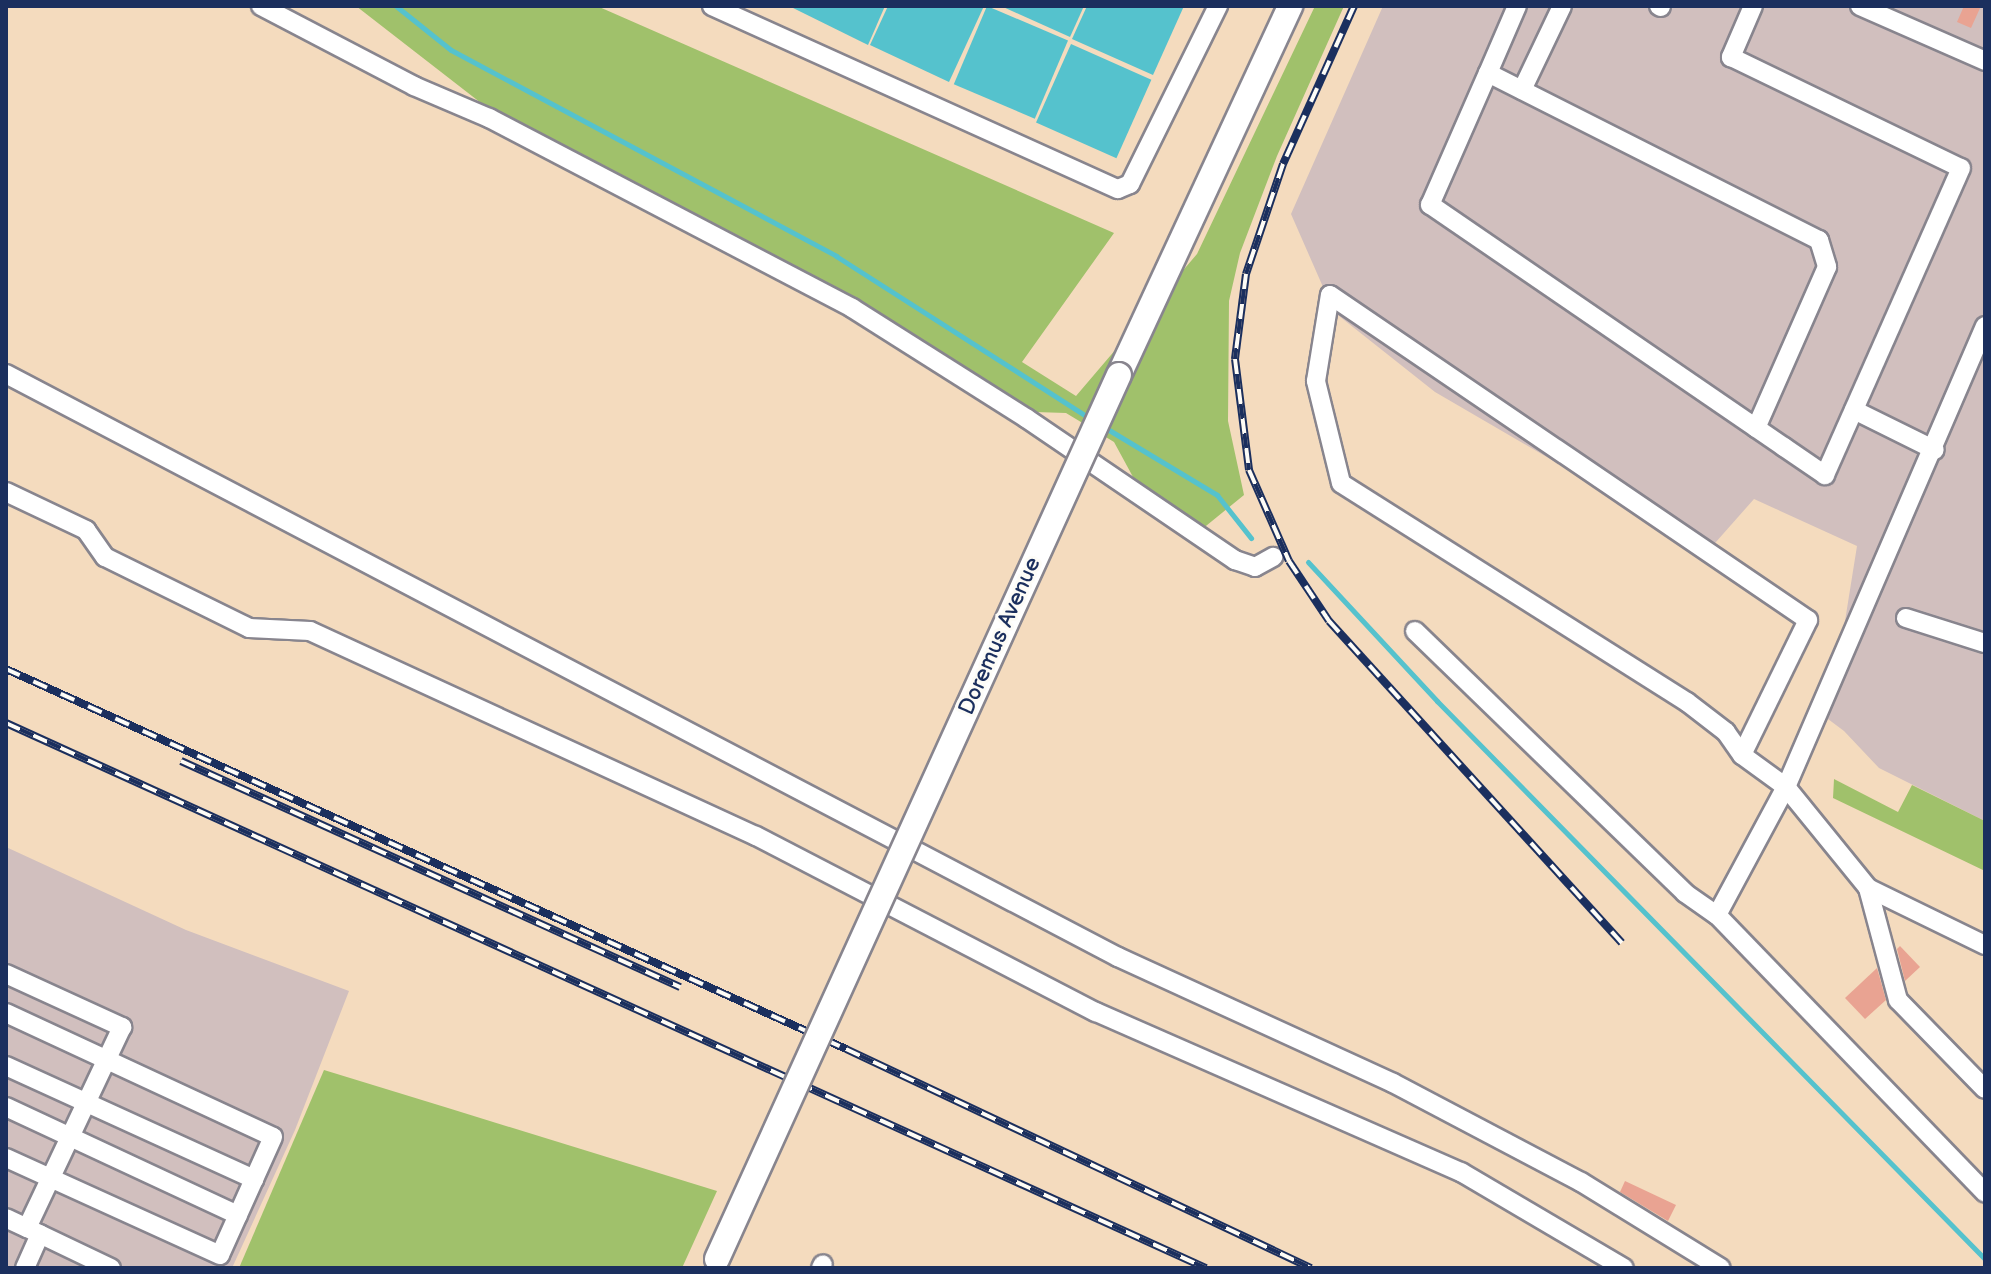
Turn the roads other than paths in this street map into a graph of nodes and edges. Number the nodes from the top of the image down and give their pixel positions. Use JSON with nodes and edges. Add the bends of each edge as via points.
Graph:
{"nodes":[{"id":1,"x":261,"y":6,"type":"edge"},
{"id":2,"x":712,"y":6,"type":"edge"},
{"id":3,"x":1218,"y":6,"type":"edge"},
{"id":4,"x":1290,"y":6,"type":"edge"},
{"id":5,"x":1517,"y":6,"type":"edge"},
{"id":6,"x":1562,"y":6,"type":"edge"},
{"id":7,"x":1753,"y":6,"type":"edge"},
{"id":8,"x":1860,"y":6,"type":"edge"},
{"id":9,"x":1985,"y":61,"type":"edge"},
{"id":10,"x":1488,"y":73,"type":"junction"},
{"id":11,"x":1522,"y":90,"type":"junction"},
{"id":12,"x":1985,"y":326,"type":"edge"},
{"id":13,"x":6,"y":374,"type":"edge"},
{"id":14,"x":1854,"y":410,"type":"junction"},
{"id":15,"x":1756,"y":428,"type":"junction"},
{"id":16,"x":1935,"y":450,"type":"junction"},
{"id":17,"x":6,"y":492,"type":"edge"},
{"id":18,"x":1273,"y":557,"type":"dead end"},
{"id":19,"x":1906,"y":618,"type":"dead end"},
{"id":20,"x":1415,"y":631,"type":"dead end"},
{"id":21,"x":1985,"y":643,"type":"edge"},
{"id":22,"x":1742,"y":755,"type":"junction"},
{"id":23,"x":1786,"y":787,"type":"junction"},
{"id":24,"x":1868,"y":888,"type":"junction"},
{"id":25,"x":1717,"y":915,"type":"junction"},
{"id":26,"x":1985,"y":945,"type":"edge"},
{"id":27,"x":6,"y":974,"type":"edge"},
{"id":28,"x":6,"y":1013,"type":"edge"},
{"id":29,"x":106,"y":1060,"type":"junction"},
{"id":30,"x":6,"y":1066,"type":"edge"},
{"id":31,"x":1985,"y":1089,"type":"edge"},
{"id":32,"x":86,"y":1104,"type":"junction"},
{"id":33,"x":6,"y":1107,"type":"edge"},
{"id":34,"x":70,"y":1137,"type":"junction"},
{"id":35,"x":6,"y":1158,"type":"edge"},
{"id":36,"x":51,"y":1178,"type":"junction"},
{"id":37,"x":254,"y":1179,"type":"junction"},
{"id":38,"x":1985,"y":1193,"type":"edge"},
{"id":39,"x":238,"y":1215,"type":"junction"},
{"id":40,"x":6,"y":1218,"type":"edge"},
{"id":41,"x":33,"y":1231,"type":"junction"},
{"id":42,"x":79,"y":1261,"type":"edge"},
{"id":43,"x":715,"y":1263,"type":"edge"},
{"id":44,"x":25,"y":1268,"type":"edge"},
{"id":45,"x":111,"y":1268,"type":"edge"},
{"id":46,"x":1624,"y":1268,"type":"edge"},
{"id":47,"x":1721,"y":1268,"type":"edge"}],
"edges":[{"from":1,"to":18,"type":"street","via":[[414,86],[489,118],[852,308],[1235,560],[1255,567]]},
{"from":2,"to":3,"type":"street","via":[[1118,189],[1130,184]]},
{"from":4,"to":43,"type":"main road","name":"Doremus Avenue","bridge":true},
{"from":5,"to":10,"type":"street"},
{"from":6,"to":11,"type":"street"},
{"from":7,"to":14,"type":"street","via":[[1731,57],[1961,168]]},
{"from":8,"to":9,"type":"street"},
{"from":10,"to":11,"type":"street"},
{"from":10,"to":15,"type":"street","via":[[1430,205]]},
{"from":11,"to":15,"type":"street","via":[[1819,240],[1827,267]]},
{"from":12,"to":16,"type":"street"},
{"from":13,"to":47,"type":"street","via":[[1118,957],[1393,1083]]},
{"from":14,"to":15,"type":"street","via":[[1825,475]]},
{"from":14,"to":16,"type":"street"},
{"from":16,"to":23,"type":"street"},
{"from":17,"to":46,"type":"street","via":[[86,530],[105,557],[249,628],[310,631],[756,836],[1096,1012],[1461,1172]]},
{"from":19,"to":21,"type":"street"},
{"from":20,"to":25,"type":"street","via":[[1685,893]]},
{"from":22,"to":22,"type":"street","via":[[1726,732],[1687,702],[1341,483],[1316,381],[1330,295],[1808,620]]},
{"from":22,"to":23,"type":"street"},
{"from":23,"to":24,"type":"street"},
{"from":23,"to":25,"type":"street"},
{"from":24,"to":26,"type":"street"},
{"from":24,"to":31,"type":"street","via":[[1898,1000]]},
{"from":25,"to":38,"type":"street"},
{"from":27,"to":29,"type":"street","via":[[122,1027]]},
{"from":28,"to":29,"type":"street"},
{"from":29,"to":32,"type":"street"},
{"from":29,"to":37,"type":"street","via":[[273,1137]]},
{"from":30,"to":32,"type":"street"},
{"from":32,"to":34,"type":"street"},
{"from":32,"to":37,"type":"street"},
{"from":33,"to":34,"type":"street"},
{"from":34,"to":36,"type":"street"},
{"from":34,"to":39,"type":"street"},
{"from":35,"to":36,"type":"street"},
{"from":36,"to":39,"type":"street","via":[[220,1255]]},
{"from":36,"to":41,"type":"street"},
{"from":37,"to":39,"type":"street"},
{"from":40,"to":41,"type":"street"},
{"from":41,"to":42,"type":"street"},
{"from":41,"to":44,"type":"street"},
{"from":42,"to":45,"type":"street"}]}
